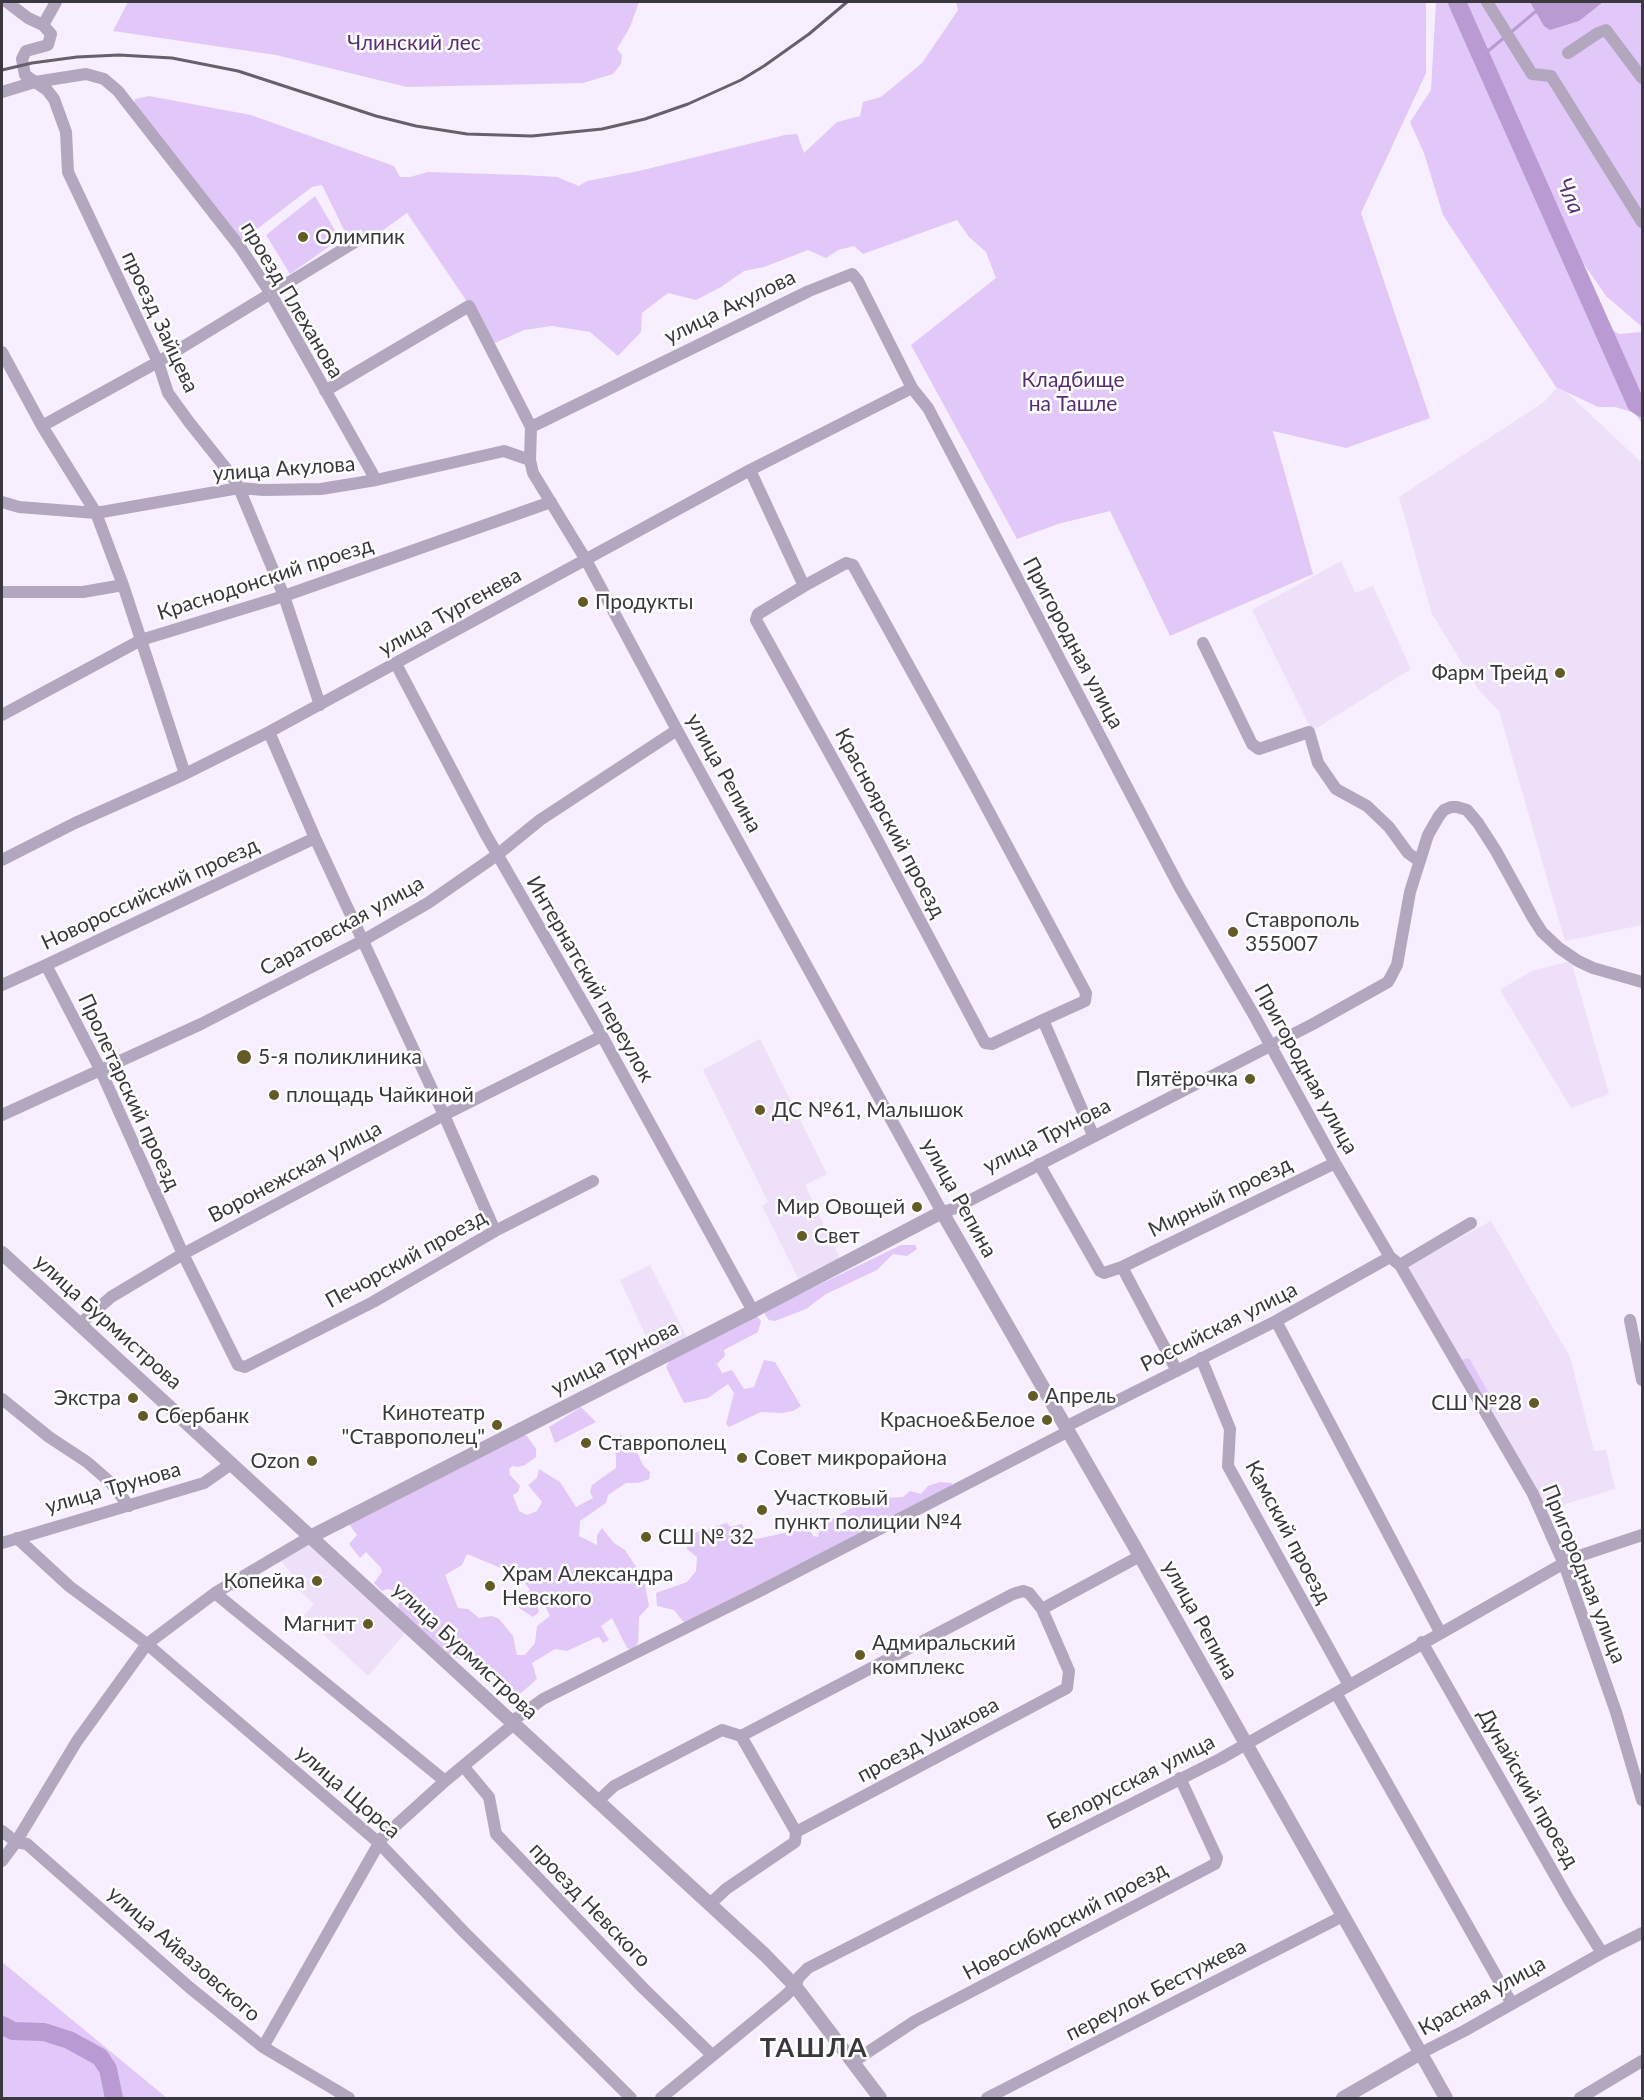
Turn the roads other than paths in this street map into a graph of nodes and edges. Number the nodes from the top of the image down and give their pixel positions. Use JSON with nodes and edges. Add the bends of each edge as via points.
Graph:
{"nodes":[{"id":1,"x":7,"y":2,"type":"edge"},
{"id":2,"x":56,"y":2,"type":"edge"},
{"id":3,"x":1487,"y":2,"type":"edge"},
{"id":4,"x":43,"y":24,"type":"junction"},
{"id":5,"x":1568,"y":53,"type":"dead end"},
{"id":6,"x":1642,"y":78,"type":"edge"},
{"id":7,"x":35,"y":82,"type":"junction"},
{"id":8,"x":2,"y":93,"type":"edge"},
{"id":9,"x":1642,"y":222,"type":"edge"},
{"id":10,"x":360,"y":239,"type":"dead end"},
{"id":11,"x":852,"y":274,"type":"joint"},
{"id":12,"x":270,"y":294,"type":"junction"},
{"id":13,"x":2,"y":352,"type":"edge"},
{"id":14,"x":158,"y":362,"type":"junction"},
{"id":15,"x":912,"y":388,"type":"junction"},
{"id":16,"x":325,"y":391,"type":"junction"},
{"id":17,"x":42,"y":426,"type":"junction"},
{"id":18,"x":531,"y":427,"type":"junction"},
{"id":19,"x":530,"y":460,"type":"junction"},
{"id":20,"x":750,"y":470,"type":"junction"},
{"id":21,"x":376,"y":480,"type":"junction"},
{"id":22,"x":239,"y":488,"type":"junction"},
{"id":23,"x":2,"y":502,"type":"edge"},
{"id":24,"x":551,"y":502,"type":"junction"},
{"id":25,"x":96,"y":513,"type":"junction"},
{"id":26,"x":586,"y":560,"type":"junction"},
{"id":27,"x":123,"y":585,"type":"junction"},
{"id":28,"x":804,"y":586,"type":"junction"},
{"id":29,"x":2,"y":592,"type":"edge"},
{"id":30,"x":284,"y":596,"type":"junction"},
{"id":31,"x":141,"y":640,"type":"junction"},
{"id":32,"x":1203,"y":643,"type":"dead end"},
{"id":33,"x":396,"y":664,"type":"junction"},
{"id":34,"x":320,"y":705,"type":"junction"},
{"id":35,"x":2,"y":715,"type":"edge"},
{"id":36,"x":677,"y":730,"type":"junction"},
{"id":37,"x":269,"y":732,"type":"junction"},
{"id":38,"x":185,"y":774,"type":"junction"},
{"id":39,"x":315,"y":838,"type":"junction"},
{"id":40,"x":497,"y":855,"type":"junction"},
{"id":41,"x":2,"y":860,"type":"edge"},
{"id":42,"x":1419,"y":861,"type":"junction"},
{"id":43,"x":363,"y":941,"type":"junction"},
{"id":44,"x":46,"y":965,"type":"junction"},
{"id":45,"x":1642,"y":982,"type":"edge"},
{"id":46,"x":2,"y":985,"type":"edge"},
{"id":47,"x":1043,"y":1020,"type":"junction"},
{"id":48,"x":602,"y":1036,"type":"junction"},
{"id":49,"x":1271,"y":1045,"type":"junction"},
{"id":50,"x":100,"y":1069,"type":"junction"},
{"id":51,"x":2,"y":1115,"type":"edge"},
{"id":52,"x":444,"y":1115,"type":"junction"},
{"id":53,"x":1093,"y":1135,"type":"junction"},
{"id":54,"x":1335,"y":1163,"type":"junction"},
{"id":55,"x":1039,"y":1164,"type":"junction"},
{"id":56,"x":593,"y":1181,"type":"dead end"},
{"id":57,"x":942,"y":1212,"type":"junction"},
{"id":58,"x":1471,"y":1223,"type":"dead end"},
{"id":59,"x":495,"y":1231,"type":"junction"},
{"id":60,"x":2,"y":1253,"type":"edge"},
{"id":61,"x":183,"y":1254,"type":"junction"},
{"id":62,"x":1395,"y":1261,"type":"junction"},
{"id":63,"x":1122,"y":1267,"type":"junction"},
{"id":64,"x":753,"y":1311,"type":"junction"},
{"id":65,"x":1630,"y":1320,"type":"dead end"},
{"id":66,"x":1276,"y":1321,"type":"junction"},
{"id":67,"x":80,"y":1324,"type":"junction"},
{"id":68,"x":1201,"y":1358,"type":"junction"},
{"id":69,"x":238,"y":1365,"type":"joint"},
{"id":70,"x":1177,"y":1371,"type":"junction"},
{"id":71,"x":1642,"y":1380,"type":"edge"},
{"id":72,"x":2,"y":1399,"type":"edge"},
{"id":73,"x":1066,"y":1429,"type":"junction"},
{"id":74,"x":231,"y":1464,"type":"junction"},
{"id":75,"x":129,"y":1506,"type":"junction"},
{"id":76,"x":1642,"y":1535,"type":"edge"},
{"id":77,"x":310,"y":1537,"type":"junction"},
{"id":78,"x":17,"y":1538,"type":"junction"},
{"id":79,"x":2,"y":1543,"type":"edge"},
{"id":80,"x":1140,"y":1556,"type":"junction"},
{"id":81,"x":1564,"y":1563,"type":"junction"},
{"id":82,"x":215,"y":1593,"type":"junction"},
{"id":83,"x":1042,"y":1609,"type":"junction"},
{"id":84,"x":1440,"y":1632,"type":"junction"},
{"id":85,"x":1422,"y":1642,"type":"junction"},
{"id":86,"x":147,"y":1644,"type":"junction"},
{"id":87,"x":1349,"y":1685,"type":"junction"},
{"id":88,"x":1336,"y":1693,"type":"junction"},
{"id":89,"x":513,"y":1723,"type":"junction"},
{"id":90,"x":741,"y":1736,"type":"junction"},
{"id":91,"x":1246,"y":1744,"type":"junction"},
{"id":92,"x":464,"y":1767,"type":"junction"},
{"id":93,"x":1180,"y":1778,"type":"junction"},
{"id":94,"x":445,"y":1781,"type":"junction"},
{"id":95,"x":1642,"y":1800,"type":"edge"},
{"id":96,"x":597,"y":1802,"type":"junction"},
{"id":97,"x":2,"y":1831,"type":"edge"},
{"id":98,"x":796,"y":1832,"type":"junction"},
{"id":99,"x":16,"y":1842,"type":"junction"},
{"id":100,"x":379,"y":1843,"type":"junction"},
{"id":101,"x":2,"y":1861,"type":"edge"},
{"id":102,"x":710,"y":1905,"type":"junction"},
{"id":103,"x":1343,"y":1916,"type":"junction"},
{"id":104,"x":1642,"y":1933,"type":"edge"},
{"id":105,"x":1602,"y":1953,"type":"junction"},
{"id":106,"x":795,"y":1986,"type":"junction"},
{"id":107,"x":1512,"y":2004,"type":"junction"},
{"id":108,"x":262,"y":2047,"type":"junction"},
{"id":109,"x":1421,"y":2053,"type":"junction"},
{"id":110,"x":712,"y":2055,"type":"junction"},
{"id":111,"x":1642,"y":2061,"type":"edge"},
{"id":112,"x":853,"y":2062,"type":"junction"},
{"id":113,"x":349,"y":2098,"type":"edge"},
{"id":114,"x":631,"y":2098,"type":"edge"},
{"id":115,"x":661,"y":2098,"type":"edge"},
{"id":116,"x":880,"y":2098,"type":"edge"},
{"id":117,"x":987,"y":2098,"type":"edge"},
{"id":118,"x":1343,"y":2098,"type":"edge"},
{"id":119,"x":1446,"y":2098,"type":"edge"},
{"id":120,"x":1580,"y":2098,"type":"edge"}],
"edges":[{"from":1,"to":4,"type":"street"},
{"from":2,"to":4,"type":"street"},
{"from":3,"to":9,"type":"street","via":[[1532,74],[1551,76]]},
{"from":4,"to":7,"type":"street","name":"проезд Зайцева","via":[[51,34],[48,45],[26,51],[22,59],[25,75]]},
{"from":5,"to":6,"type":"street","via":[[1606,30]]},
{"from":7,"to":8,"type":"street","name":"проезд Плеханова"},
{"from":7,"to":12,"type":"street","name":"проезд Плеханова","via":[[86,74],[104,79],[240,247]]},
{"from":7,"to":14,"type":"street","name":"проезд Зайцева","via":[[54,99],[66,132],[68,172]]},
{"from":10,"to":12,"type":"street"},
{"from":11,"to":15,"type":"street","name":"Пригородная улица"},
{"from":11,"to":18,"type":"street","name":"улица Акулова","via":[[809,291]]},
{"from":12,"to":14,"type":"street"},
{"from":12,"to":16,"type":"street","name":"проезд Плеханова"},
{"from":13,"to":17,"type":"street"},
{"from":14,"to":17,"type":"street"},
{"from":14,"to":22,"type":"street","name":"проезд Зайцева","via":[[168,393]]},
{"from":15,"to":20,"type":"street","name":"улица Тургенева"},
{"from":15,"to":49,"type":"street","name":"Пригородная улица","via":[[927,408],[1180,888]]},
{"from":16,"to":18,"type":"street","name":"улица Репина","via":[[469,306]]},
{"from":16,"to":21,"type":"street","name":"проезд Плеханова"},
{"from":17,"to":25,"type":"street"},
{"from":18,"to":19,"type":"street","name":"улица Репина"},
{"from":19,"to":21,"type":"street","name":"улица Акулова","via":[[504,451]]},
{"from":19,"to":24,"type":"street","name":"улица Репина","via":[[533,473]]},
{"from":20,"to":26,"type":"street","name":"улица Тургенева"},
{"from":20,"to":28,"type":"street"},
{"from":21,"to":22,"type":"street","name":"улица Акулова","via":[[321,489]]},
{"from":22,"to":25,"type":"street","name":"улица Акулова"},
{"from":22,"to":30,"type":"street","name":"проезд Зайцева"},
{"from":23,"to":25,"type":"street","name":"улица Акулова"},
{"from":24,"to":26,"type":"street","name":"улица Репина"},
{"from":24,"to":30,"type":"street","name":"Краснодонский проезд"},
{"from":25,"to":27,"type":"street"},
{"from":26,"to":33,"type":"street","name":"улица Тургенева"},
{"from":26,"to":36,"type":"street","name":"улица Репина"},
{"from":27,"to":29,"type":"street","via":[[83,592]]},
{"from":27,"to":31,"type":"street"},
{"from":28,"to":47,"type":"street","name":"Красноярский проезд","via":[[846,563],[853,565],[973,782],[1086,993],[1085,1000]]},
{"from":28,"to":47,"type":"street","name":"Красноярский проезд","via":[[758,614],[756,620],[986,1043],[992,1044]]},
{"from":30,"to":31,"type":"street","name":"Краснодонский проезд"},
{"from":30,"to":34,"type":"street","name":"проезд Зайцева"},
{"from":31,"to":35,"type":"street","name":"Краснодонский проезд"},
{"from":31,"to":38,"type":"street"},
{"from":32,"to":42,"type":"street","via":[[1252,744],[1260,749],[1309,732],[1318,763],[1336,789],[1367,806]]},
{"from":33,"to":34,"type":"street","name":"улица Тургенева"},
{"from":33,"to":40,"type":"street","name":"Интернатский переулок"},
{"from":34,"to":37,"type":"street","name":"улица Тургенева"},
{"from":36,"to":40,"type":"street","name":"Саратовская улица","via":[[540,820]]},
{"from":36,"to":57,"type":"street","name":"улица Репина"},
{"from":37,"to":38,"type":"street","name":"улица Тургенева"},
{"from":37,"to":39,"type":"street"},
{"from":38,"to":41,"type":"street","name":"улица Тургенева"},
{"from":39,"to":43,"type":"street"},
{"from":39,"to":44,"type":"street","name":"Новороссийский проезд"},
{"from":40,"to":43,"type":"street","name":"Саратовская улица","via":[[428,903]]},
{"from":40,"to":48,"type":"street","name":"Интернатский переулок"},
{"from":42,"to":45,"type":"street","name":"улица Трунова","via":[[1428,835],[1444,810],[1467,810],[1550,940],[1585,964]]},
{"from":42,"to":49,"type":"street","name":"улица Трунова","via":[[1397,965],[1388,982]]},
{"from":43,"to":50,"type":"street","name":"Саратовская улица","via":[[201,1024]]},
{"from":43,"to":52,"type":"street"},
{"from":44,"to":46,"type":"street","name":"Новороссийский проезд"},
{"from":44,"to":50,"type":"street","name":"Пролетарский проезд"},
{"from":47,"to":53,"type":"street"},
{"from":48,"to":52,"type":"street","name":"Воронежская улица"},
{"from":48,"to":64,"type":"street","name":"Интернатский переулок"},
{"from":49,"to":53,"type":"street","name":"улица Трунова"},
{"from":49,"to":54,"type":"street","name":"Пригородная улица"},
{"from":50,"to":51,"type":"street","name":"Саратовская улица"},
{"from":50,"to":61,"type":"street","name":"Пролетарский проезд"},
{"from":52,"to":59,"type":"street"},
{"from":52,"to":61,"type":"street","name":"Воронежская улица"},
{"from":53,"to":55,"type":"street","name":"улица Трунова"},
{"from":54,"to":62,"type":"street","name":"Пригородная улица"},
{"from":54,"to":63,"type":"street","name":"Мирный проезд"},
{"from":55,"to":57,"type":"street","name":"улица Трунова"},
{"from":55,"to":63,"type":"street","via":[[1100,1270],[1109,1273]]},
{"from":56,"to":59,"type":"street","name":"Печорский проезд"},
{"from":57,"to":64,"type":"street","name":"улица Трунова"},
{"from":57,"to":73,"type":"street","name":"улица Репина"},
{"from":58,"to":62,"type":"street","name":"Российская улица"},
{"from":59,"to":69,"type":"street","name":"Печорский проезд","via":[[373,1302],[245,1367]]},
{"from":60,"to":67,"type":"street","name":"улица Бурмистрова"},
{"from":61,"to":67,"type":"street","name":"Воронежская улица","via":[[111,1297]]},
{"from":61,"to":69,"type":"street","name":"Пролетарский проезд"},
{"from":62,"to":66,"type":"street","name":"Российская улица"},
{"from":62,"to":81,"type":"street","name":"Пригородная улица","via":[[1533,1494]]},
{"from":63,"to":70,"type":"street"},
{"from":64,"to":77,"type":"street","name":"улица Трунова"},
{"from":65,"to":71,"type":"street"},
{"from":66,"to":68,"type":"street","name":"Российская улица"},
{"from":66,"to":84,"type":"street"},
{"from":67,"to":74,"type":"street","name":"улица Бурмистрова"},
{"from":68,"to":70,"type":"street","name":"Российская улица"},
{"from":68,"to":87,"type":"street","name":"Камский проезд","via":[[1230,1429],[1228,1467]]},
{"from":70,"to":73,"type":"street","name":"Российская улица"},
{"from":72,"to":75,"type":"street","via":[[87,1462]]},
{"from":73,"to":80,"type":"street","name":"улица Репина"},
{"from":73,"to":89,"type":"street","name":"Российская улица","via":[[771,1586],[543,1699]]},
{"from":74,"to":75,"type":"street","name":"улица Трунова","via":[[204,1483]]},
{"from":74,"to":77,"type":"street","name":"улица Бурмистрова"},
{"from":75,"to":78,"type":"street","name":"улица Трунова"},
{"from":76,"to":81,"type":"street","name":"Белорусская улица"},
{"from":77,"to":82,"type":"street"},
{"from":77,"to":89,"type":"street","name":"улица Бурмистрова"},
{"from":78,"to":79,"type":"street","name":"улица Трунова"},
{"from":78,"to":86,"type":"street","name":"улица Щорса","via":[[69,1586]]},
{"from":80,"to":83,"type":"street"},
{"from":80,"to":91,"type":"street","name":"улица Репина"},
{"from":81,"to":84,"type":"street","name":"Белорусская улица"},
{"from":81,"to":95,"type":"street","name":"Пригородная улица"},
{"from":82,"to":86,"type":"street"},
{"from":82,"to":94,"type":"street"},
{"from":83,"to":90,"type":"street","name":"проезд Ушакова","via":[[1029,1593],[1013,1594]]},
{"from":83,"to":98,"type":"street","name":"проезд Ушакова","via":[[1069,1671],[1067,1688]]},
{"from":84,"to":85,"type":"street","name":"Белорусская улица"},
{"from":85,"to":87,"type":"street","name":"Белорусская улица"},
{"from":85,"to":105,"type":"street","name":"Дунайский проезд"},
{"from":86,"to":99,"type":"street","via":[[77,1741]]},
{"from":86,"to":100,"type":"street","name":"улица Щорса"},
{"from":87,"to":88,"type":"street","name":"Белорусская улица"},
{"from":88,"to":91,"type":"street","name":"Белорусская улица"},
{"from":88,"to":107,"type":"street"},
{"from":89,"to":92,"type":"street","name":"Российская улица"},
{"from":89,"to":96,"type":"street","name":"улица Бурмистрова"},
{"from":90,"to":96,"type":"street","via":[[722,1730],[614,1786]]},
{"from":90,"to":98,"type":"street"},
{"from":91,"to":93,"type":"street","name":"Белорусская улица"},
{"from":91,"to":103,"type":"street","name":"улица Репина"},
{"from":92,"to":94,"type":"street","name":"Российская улица"},
{"from":92,"to":110,"type":"street","name":"проезд Невского","via":[[489,1797],[496,1834]]},
{"from":93,"to":106,"type":"street","name":"Белорусская улица","via":[[808,1968]]},
{"from":93,"to":112,"type":"street","name":"Новосибирский проезд","via":[[1217,1858],[1215,1864],[915,2021]]},
{"from":94,"to":100,"type":"street","name":"Российская улица"},
{"from":96,"to":102,"type":"street","name":"улица Бурмистрова"},
{"from":97,"to":99,"type":"street","name":"улица Айвазовского"},
{"from":98,"to":102,"type":"street","name":"проезд Ушакова","via":[[795,1842],[726,1889]]},
{"from":99,"to":101,"type":"street"},
{"from":99,"to":108,"type":"street","name":"улица Айвазовского","via":[[27,1844],[189,1988]]},
{"from":100,"to":108,"type":"street","name":"Российская улица"},
{"from":100,"to":114,"type":"street","name":"улица Щорса"},
{"from":102,"to":106,"type":"street","name":"улица Бурмистрова"},
{"from":103,"to":109,"type":"street","name":"улица Репина"},
{"from":103,"to":117,"type":"street","name":"переулок Бестужева"},
{"from":104,"to":105,"type":"street","name":"Красная улица"},
{"from":105,"to":107,"type":"street","name":"Красная улица"},
{"from":106,"to":110,"type":"street","name":"Белорусская улица"},
{"from":106,"to":112,"type":"street","name":"улица Бурмистрова"},
{"from":107,"to":109,"type":"street","name":"Красная улица"},
{"from":108,"to":113,"type":"street","name":"улица Айвазовского"},
{"from":109,"to":118,"type":"street","name":"Красная улица"},
{"from":109,"to":119,"type":"street","name":"улица Репина"},
{"from":110,"to":115,"type":"street","name":"Белорусская улица"},
{"from":111,"to":120,"type":"street"},
{"from":112,"to":116,"type":"street","name":"улица Бурмистрова"}]}
